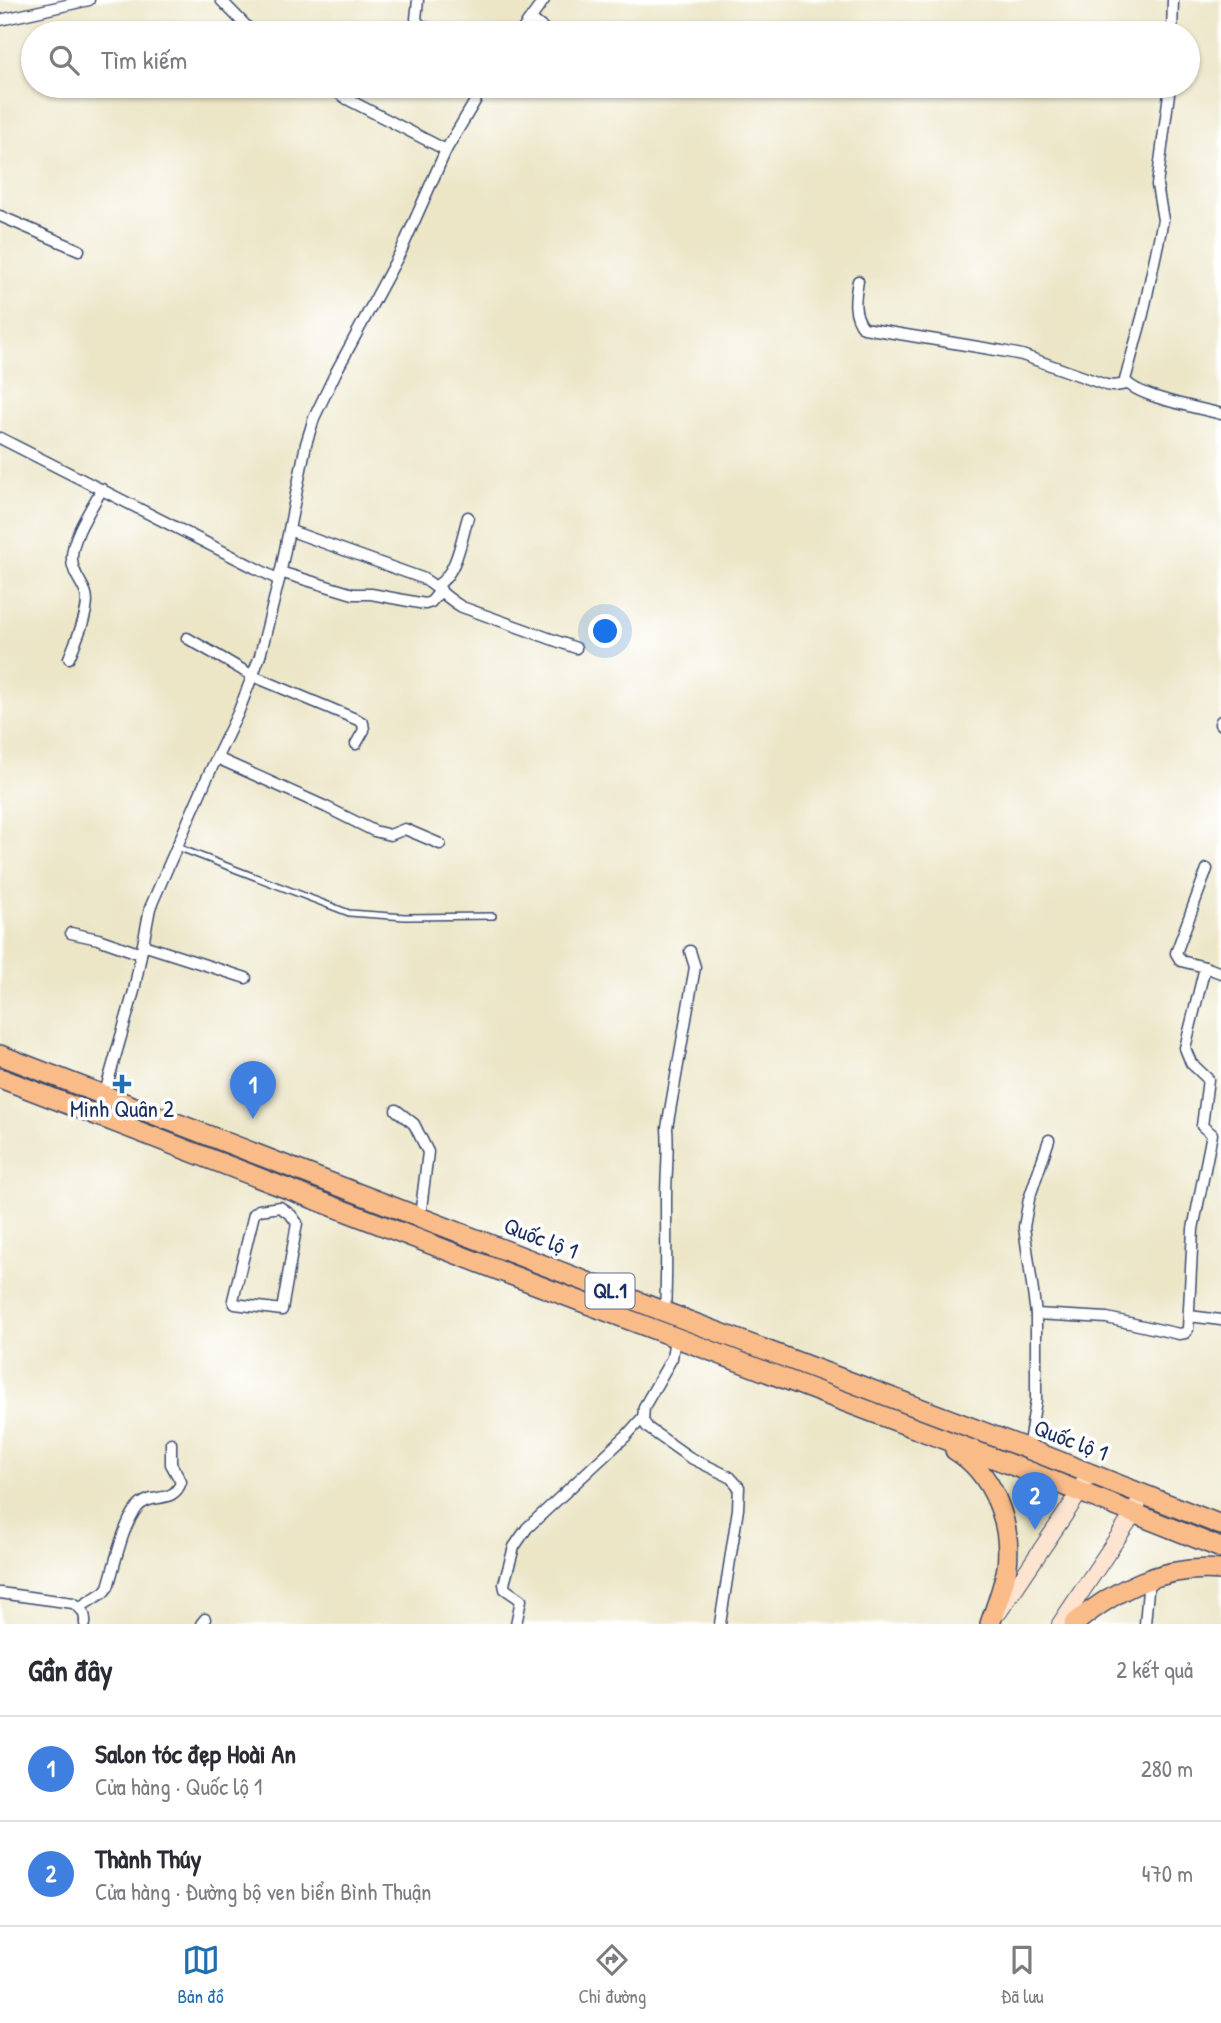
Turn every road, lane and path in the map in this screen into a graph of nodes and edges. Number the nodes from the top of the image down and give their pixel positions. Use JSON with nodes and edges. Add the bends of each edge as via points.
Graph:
{"nodes":[{"id":1,"x":89,"y":0,"type":"edge"},
{"id":2,"x":221,"y":0,"type":"edge"},
{"id":3,"x":418,"y":0,"type":"edge"},
{"id":4,"x":544,"y":0,"type":"edge"},
{"id":5,"x":1173,"y":0,"type":"edge"},
{"id":6,"x":531,"y":19,"type":"joint"},
{"id":7,"x":0,"y":20,"type":"edge"},
{"id":8,"x":241,"y":21,"type":"edge"},
{"id":9,"x":417,"y":21,"type":"edge"},
{"id":10,"x":534,"y":21,"type":"edge"},
{"id":11,"x":1172,"y":21,"type":"edge"},
{"id":12,"x":346,"y":98,"type":"edge"},
{"id":13,"x":477,"y":98,"type":"edge"},
{"id":14,"x":1168,"y":98,"type":"edge"},
{"id":15,"x":446,"y":150,"type":"junction"},
{"id":16,"x":0,"y":216,"type":"edge"},
{"id":17,"x":79,"y":250,"type":"dead end"},
{"id":18,"x":858,"y":281,"type":"dead end"},
{"id":19,"x":1128,"y":384,"type":"junction"},
{"id":20,"x":1221,"y":414,"type":"edge"},
{"id":21,"x":0,"y":438,"type":"edge"},
{"id":22,"x":102,"y":489,"type":"junction"},
{"id":23,"x":468,"y":517,"type":"dead end"},
{"id":24,"x":290,"y":531,"type":"junction"},
{"id":25,"x":280,"y":576,"type":"junction"},
{"id":26,"x":439,"y":588,"type":"junction"},
{"id":27,"x":187,"y":638,"type":"dead end"},
{"id":28,"x":576,"y":648,"type":"dead end"},
{"id":29,"x":69,"y":658,"type":"dead end"},
{"id":30,"x":253,"y":676,"type":"junction"},
{"id":31,"x":356,"y":744,"type":"dead end"},
{"id":32,"x":217,"y":758,"type":"junction"},
{"id":33,"x":440,"y":844,"type":"dead end"},
{"id":34,"x":177,"y":847,"type":"junction"},
{"id":35,"x":1207,"y":869,"type":"dead end"},
{"id":36,"x":493,"y":916,"type":"dead end"},
{"id":37,"x":71,"y":933,"type":"dead end"},
{"id":38,"x":142,"y":950,"type":"junction"},
{"id":39,"x":690,"y":951,"type":"dead end"},
{"id":40,"x":1205,"y":967,"type":"junction"},
{"id":41,"x":1221,"y":973,"type":"edge"},
{"id":42,"x":246,"y":978,"type":"dead end"},
{"id":43,"x":0,"y":1055,"type":"edge"},
{"id":44,"x":0,"y":1078,"type":"edge"},
{"id":45,"x":104,"y":1096,"type":"junction"},
{"id":46,"x":396,"y":1111,"type":"dead end"},
{"id":47,"x":1049,"y":1140,"type":"dead end"},
{"id":48,"x":285,"y":1187,"type":"junction"},
{"id":49,"x":280,"y":1207,"type":"junction"},
{"id":50,"x":420,"y":1217,"type":"junction"},
{"id":51,"x":665,"y":1312,"type":"junction"},
{"id":52,"x":1036,"y":1314,"type":"junction"},
{"id":53,"x":1189,"y":1316,"type":"junction"},
{"id":54,"x":1221,"y":1320,"type":"edge"},
{"id":55,"x":675,"y":1338,"type":"junction"},
{"id":56,"x":643,"y":1417,"type":"junction"},
{"id":57,"x":927,"y":1433,"type":"junction"},
{"id":58,"x":171,"y":1443,"type":"dead end"},
{"id":59,"x":1028,"y":1449,"type":"junction"},
{"id":60,"x":1088,"y":1472,"type":"junction"},
{"id":61,"x":1080,"y":1492,"type":"junction"},
{"id":62,"x":1142,"y":1494,"type":"junction"},
{"id":63,"x":1134,"y":1513,"type":"junction"},
{"id":64,"x":1221,"y":1525,"type":"edge"},
{"id":65,"x":1221,"y":1548,"type":"edge"},
{"id":66,"x":1221,"y":1570,"type":"edge"},
{"id":67,"x":1149,"y":1579,"type":"junction"},
{"id":68,"x":0,"y":1593,"type":"edge"},
{"id":69,"x":80,"y":1607,"type":"junction"},
{"id":70,"x":85,"y":1624,"type":"edge"},
{"id":71,"x":516,"y":1624,"type":"edge"},
{"id":72,"x":720,"y":1624,"type":"edge"},
{"id":73,"x":990,"y":1624,"type":"edge"},
{"id":74,"x":1060,"y":1624,"type":"edge"},
{"id":75,"x":1074,"y":1624,"type":"edge"},
{"id":76,"x":1145,"y":1624,"type":"edge"}],
"edges":[{"from":1,"to":7,"type":"street"},
{"from":2,"to":8,"type":"street"},
{"from":3,"to":9,"type":"street"},
{"from":4,"to":6,"type":"street"},
{"from":5,"to":11,"type":"street"},
{"from":6,"to":10,"type":"street"},
{"from":12,"to":15,"type":"street"},
{"from":13,"to":15,"type":"street"},
{"from":14,"to":19,"type":"street","via":[[1157,185],[1163,220],[1126,374]]},
{"from":15,"to":24,"type":"street","via":[[401,251],[314,418]]},
{"from":16,"to":17,"type":"street"},
{"from":18,"to":19,"type":"street","via":[[854,308],[864,328],[1022,355],[1106,385]]},
{"from":19,"to":20,"type":"street"},
{"from":21,"to":22,"type":"street"},
{"from":22,"to":25,"type":"street"},
{"from":22,"to":29,"type":"street","via":[[73,549],[72,566],[87,601]]},
{"from":23,"to":26,"type":"street","via":[[450,573]]},
{"from":24,"to":25,"type":"street"},
{"from":24,"to":26,"type":"street"},
{"from":25,"to":26,"type":"street","via":[[353,594],[425,604]]},
{"from":25,"to":30,"type":"street"},
{"from":26,"to":28,"type":"street","via":[[462,607]]},
{"from":27,"to":30,"type":"street"},
{"from":30,"to":31,"type":"street","via":[[363,723]]},
{"from":30,"to":32,"type":"street"},
{"from":32,"to":33,"type":"street","via":[[374,831],[390,835],[405,829]]},
{"from":32,"to":34,"type":"street"},
{"from":34,"to":36,"type":"lane","via":[[349,913]]},
{"from":34,"to":38,"type":"street","via":[[150,908]]},
{"from":35,"to":40,"type":"street","via":[[1176,953],[1181,961]]},
{"from":37,"to":38,"type":"street"},
{"from":38,"to":42,"type":"street"},
{"from":38,"to":45,"type":"street"},
{"from":39,"to":51,"type":"street","via":[[695,967],[667,1128]]},
{"from":40,"to":41,"type":"street"},
{"from":40,"to":53,"type":"street","via":[[1185,1048],[1191,1063],[1208,1079],[1202,1126],[1212,1134],[1193,1229]]},
{"from":43,"to":45,"type":"highway","name":"Quốc lộ 1","number":"QL.1"},
{"from":44,"to":48,"type":"highway","name":"Quốc lộ 1","number":"QL.1"},
{"from":45,"to":50,"type":"highway","name":"Quốc lộ 1","number":"QL.1"},
{"from":46,"to":50,"type":"street","via":[[414,1124],[428,1152]]},
{"from":47,"to":52,"type":"street","via":[[1024,1227]]},
{"from":48,"to":49,"type":"street"},
{"from":48,"to":55,"type":"highway","name":"Quốc lộ 1","number":"QL.1"},
{"from":49,"to":49,"type":"street","via":[[297,1223],[282,1310],[235,1304],[254,1214]]},
{"from":50,"to":51,"type":"highway","name":"Quốc lộ 1","number":"QL.1"},
{"from":51,"to":59,"type":"highway","name":"Quốc lộ 1","number":"QL.1"},
{"from":52,"to":53,"type":"street","via":[[1107,1318],[1179,1334],[1188,1329]]},
{"from":52,"to":59,"type":"street","via":[[1036,1400]]},
{"from":53,"to":54,"type":"street"},
{"from":55,"to":56,"type":"street","via":[[672,1358],[644,1406]]},
{"from":55,"to":57,"type":"highway","name":"Quốc lộ 1","number":"QL.1"},
{"from":56,"to":71,"type":"street","via":[[527,1528],[514,1547],[504,1584],[521,1600]]},
{"from":56,"to":72,"type":"street","via":[[648,1428],[689,1457],[730,1476],[738,1487]]},
{"from":57,"to":61,"type":"highway","name":"Quốc lộ 1","number":"QL.1"},
{"from":57,"to":73,"type":"highway","via":[[967,1457],[988,1482],[1001,1511],[1008,1538],[1007,1569]]},
{"from":58,"to":69,"type":"street","via":[[171,1464],[181,1482],[178,1490],[137,1508],[108,1587]]},
{"from":59,"to":60,"type":"highway","name":"Quốc lộ 1","number":"QL.1"},
{"from":60,"to":61,"type":"main road"},
{"from":60,"to":62,"type":"highway","name":"Quốc lộ 1","number":"QL.1"},
{"from":61,"to":63,"type":"highway","name":"Quốc lộ 1","number":"QL.1"},
{"from":61,"to":73,"type":"main road"},
{"from":62,"to":63,"type":"main road"},
{"from":62,"to":64,"type":"highway","name":"Quốc lộ 1","number":"QL.1"},
{"from":63,"to":65,"type":"highway","name":"Quốc lộ 1","number":"QL.1"},
{"from":63,"to":74,"type":"main road"},
{"from":66,"to":67,"type":"highway","via":[[1197,1568]]},
{"from":67,"to":75,"type":"highway","via":[[1122,1589]]},
{"from":67,"to":76,"type":"street"},
{"from":68,"to":69,"type":"street","via":[[72,1602]]},
{"from":69,"to":70,"type":"street"}]}
